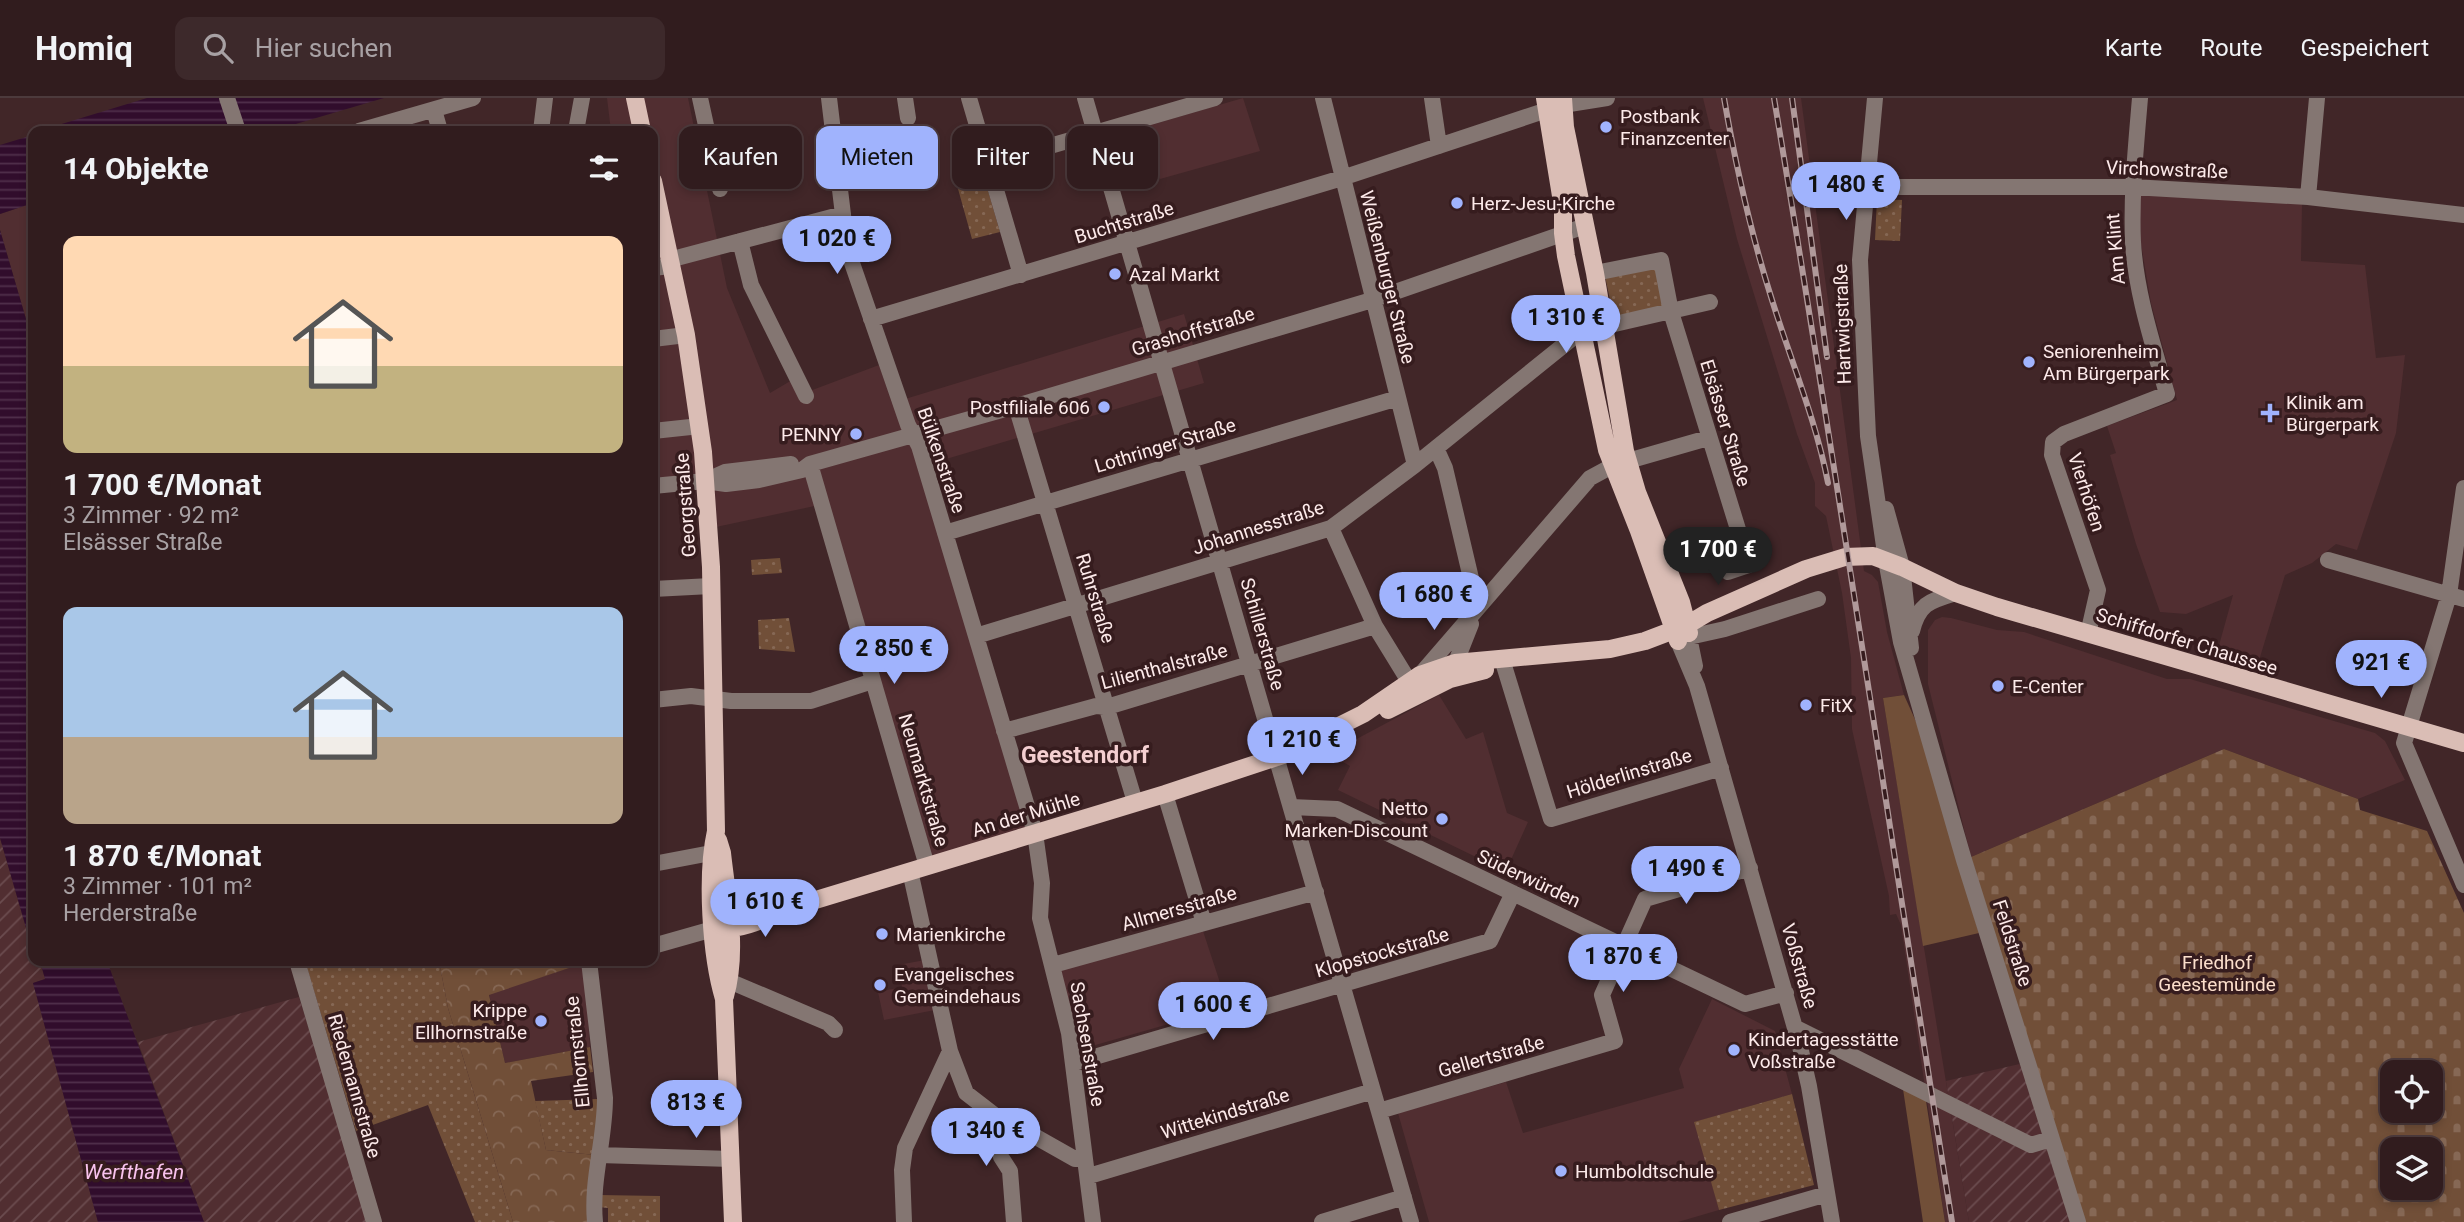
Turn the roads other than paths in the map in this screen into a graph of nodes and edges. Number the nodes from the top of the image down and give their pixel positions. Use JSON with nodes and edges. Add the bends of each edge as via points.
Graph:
{"nodes":[{"id":1,"x":227,"y":98,"type":"edge"},
{"id":2,"x":473,"y":98,"type":"edge"},
{"id":3,"x":545,"y":98,"type":"edge"},
{"id":4,"x":582,"y":98,"type":"edge"},
{"id":5,"x":635,"y":98,"type":"edge"},
{"id":6,"x":700,"y":98,"type":"edge"},
{"id":7,"x":829,"y":98,"type":"edge"},
{"id":8,"x":905,"y":98,"type":"edge"},
{"id":9,"x":969,"y":98,"type":"edge"},
{"id":10,"x":1085,"y":98,"type":"edge"},
{"id":11,"x":1215,"y":98,"type":"edge"},
{"id":12,"x":1322,"y":98,"type":"edge"},
{"id":13,"x":1432,"y":98,"type":"edge"},
{"id":14,"x":1606,"y":98,"type":"edge"},
{"id":15,"x":1875,"y":98,"type":"edge"},
{"id":16,"x":2140,"y":98,"type":"edge"},
{"id":17,"x":2318,"y":98,"type":"edge"},
{"id":18,"x":1555,"y":103,"type":"edge"},
{"id":19,"x":434,"y":110,"type":"junction"},
{"id":20,"x":908,"y":118,"type":"dead end"},
{"id":21,"x":236,"y":126,"type":"edge"},
{"id":22,"x":377,"y":126,"type":"edge"},
{"id":23,"x":439,"y":126,"type":"edge"},
{"id":24,"x":542,"y":126,"type":"edge"},
{"id":25,"x":577,"y":126,"type":"edge"},
{"id":26,"x":641,"y":126,"type":"edge"},
{"id":27,"x":706,"y":126,"type":"edge"},
{"id":28,"x":977,"y":126,"type":"edge"},
{"id":29,"x":1093,"y":126,"type":"edge"},
{"id":30,"x":1116,"y":126,"type":"edge"},
{"id":31,"x":1439,"y":146,"type":"junction"},
{"id":32,"x":1342,"y":178,"type":"junction"},
{"id":33,"x":1867,"y":187,"type":"junction"},
{"id":34,"x":2132,"y":187,"type":"junction"},
{"id":35,"x":995,"y":189,"type":"edge"},
{"id":36,"x":1111,"y":189,"type":"edge"},
{"id":37,"x":2308,"y":197,"type":"junction"},
{"id":38,"x":843,"y":214,"type":"junction"},
{"id":39,"x":2464,"y":215,"type":"edge"},
{"id":40,"x":658,"y":219,"type":"edge"},
{"id":41,"x":1585,"y":226,"type":"junction"},
{"id":42,"x":1563,"y":233,"type":"junction"},
{"id":43,"x":740,"y":241,"type":"junction"},
{"id":44,"x":1127,"y":243,"type":"junction"},
{"id":45,"x":664,"y":265,"type":"edge"},
{"id":46,"x":1595,"y":273,"type":"junction"},
{"id":47,"x":1021,"y":275,"type":"junction"},
{"id":48,"x":1372,"y":300,"type":"junction"},
{"id":49,"x":1710,"y":302,"type":"dead end"},
{"id":50,"x":1671,"y":312,"type":"junction"},
{"id":51,"x":871,"y":319,"type":"junction"},
{"id":52,"x":1604,"y":328,"type":"junction"},
{"id":53,"x":1580,"y":332,"type":"junction"},
{"id":54,"x":686,"y":335,"type":"junction"},
{"id":55,"x":658,"y":339,"type":"edge"},
{"id":56,"x":1161,"y":363,"type":"junction"},
{"id":57,"x":2167,"y":394,"type":"joint"},
{"id":58,"x":806,"y":396,"type":"dead end"},
{"id":59,"x":1398,"y":398,"type":"junction"},
{"id":60,"x":1016,"y":406,"type":"junction"},
{"id":61,"x":700,"y":426,"type":"junction"},
{"id":62,"x":658,"y":430,"type":"edge"},
{"id":63,"x":913,"y":435,"type":"junction"},
{"id":64,"x":1708,"y":438,"type":"junction"},
{"id":65,"x":1436,"y":448,"type":"junction"},
{"id":66,"x":1190,"y":460,"type":"junction"},
{"id":67,"x":1621,"y":463,"type":"junction"},
{"id":68,"x":810,"y":464,"type":"junction"},
{"id":69,"x":1415,"y":465,"type":"junction"},
{"id":70,"x":705,"y":481,"type":"junction"},
{"id":71,"x":658,"y":486,"type":"edge"},
{"id":72,"x":2464,"y":488,"type":"edge"},
{"id":73,"x":1045,"y":503,"type":"junction"},
{"id":74,"x":1331,"y":528,"type":"junction"},
{"id":75,"x":945,"y":533,"type":"junction"},
{"id":76,"x":2328,"y":560,"type":"dead end"},
{"id":77,"x":1220,"y":562,"type":"junction"},
{"id":78,"x":1894,"y":564,"type":"junction"},
{"id":79,"x":1728,"y":572,"type":"dead end"},
{"id":80,"x":711,"y":586,"type":"junction"},
{"id":81,"x":658,"y":589,"type":"edge"},
{"id":82,"x":1956,"y":593,"type":"junction"},
{"id":83,"x":2457,"y":597,"type":"edge"},
{"id":84,"x":1818,"y":599,"type":"dead end"},
{"id":85,"x":1076,"y":605,"type":"junction"},
{"id":86,"x":1477,"y":610,"type":"junction"},
{"id":87,"x":1375,"y":626,"type":"junction"},
{"id":88,"x":1682,"y":633,"type":"junction"},
{"id":89,"x":2088,"y":634,"type":"junction"},
{"id":90,"x":976,"y":636,"type":"junction"},
{"id":91,"x":1910,"y":637,"type":"junction"},
{"id":92,"x":1503,"y":663,"type":"junction"},
{"id":93,"x":1250,"y":664,"type":"junction"},
{"id":94,"x":1452,"y":671,"type":"junction"},
{"id":95,"x":1911,"y":675,"type":"junction"},
{"id":96,"x":1415,"y":679,"type":"junction"},
{"id":97,"x":873,"y":681,"type":"junction"},
{"id":98,"x":658,"y":699,"type":"edge"},
{"id":99,"x":713,"y":699,"type":"junction"},
{"id":100,"x":1107,"y":707,"type":"junction"},
{"id":101,"x":2408,"y":727,"type":"junction"},
{"id":102,"x":1004,"y":731,"type":"junction"},
{"id":103,"x":2464,"y":743,"type":"edge"},
{"id":104,"x":1277,"y":757,"type":"junction"},
{"id":105,"x":1721,"y":768,"type":"junction"},
{"id":106,"x":1165,"y":794,"type":"junction"},
{"id":107,"x":1135,"y":803,"type":"junction"},
{"id":108,"x":1291,"y":807,"type":"junction"},
{"id":109,"x":716,"y":831,"type":"junction"},
{"id":110,"x":1035,"y":833,"type":"junction"},
{"id":111,"x":711,"y":853,"type":"junction"},
{"id":112,"x":658,"y":863,"type":"edge"},
{"id":113,"x":918,"y":868,"type":"junction"},
{"id":114,"x":1750,"y":868,"type":"junction"},
{"id":115,"x":2464,"y":885,"type":"edge"},
{"id":116,"x":1316,"y":892,"type":"junction"},
{"id":117,"x":1513,"y":893,"type":"junction"},
{"id":118,"x":1204,"y":923,"type":"junction"},
{"id":119,"x":724,"y":925,"type":"junction"},
{"id":120,"x":658,"y":945,"type":"edge"},
{"id":121,"x":1624,"y":946,"type":"junction"},
{"id":122,"x":1053,"y":965,"type":"junction"},
{"id":123,"x":298,"y":966,"type":"edge"},
{"id":124,"x":592,"y":966,"type":"edge"},
{"id":125,"x":729,"y":981,"type":"junction"},
{"id":126,"x":1343,"y":986,"type":"junction"},
{"id":127,"x":1786,"y":993,"type":"junction"},
{"id":128,"x":724,"y":999,"type":"junction"},
{"id":129,"x":1796,"y":1028,"type":"junction"},
{"id":130,"x":835,"y":1030,"type":"dead end"},
{"id":131,"x":950,"y":1051,"type":"junction"},
{"id":132,"x":1074,"y":1063,"type":"junction"},
{"id":133,"x":1373,"y":1091,"type":"junction"},
{"id":134,"x":1378,"y":1111,"type":"junction"},
{"id":135,"x":1010,"y":1127,"type":"junction"},
{"id":136,"x":2051,"y":1139,"type":"junction"},
{"id":137,"x":600,"y":1155,"type":"junction"},
{"id":138,"x":731,"y":1159,"type":"junction"},
{"id":139,"x":1084,"y":1159,"type":"junction"},
{"id":140,"x":1088,"y":1176,"type":"junction"},
{"id":141,"x":1828,"y":1194,"type":"junction"},
{"id":142,"x":1404,"y":1197,"type":"junction"},
{"id":143,"x":374,"y":1222,"type":"edge"},
{"id":144,"x":595,"y":1222,"type":"edge"},
{"id":145,"x":733,"y":1222,"type":"edge"},
{"id":146,"x":904,"y":1222,"type":"edge"},
{"id":147,"x":1014,"y":1222,"type":"edge"},
{"id":148,"x":1093,"y":1222,"type":"edge"},
{"id":149,"x":1322,"y":1222,"type":"edge"},
{"id":150,"x":1411,"y":1222,"type":"edge"},
{"id":151,"x":1730,"y":1222,"type":"edge"},
{"id":152,"x":1832,"y":1222,"type":"edge"},
{"id":153,"x":2078,"y":1222,"type":"edge"}],
"edges":[{"from":1,"to":21,"type":"street"},
{"from":2,"to":19,"type":"street"},
{"from":3,"to":24,"type":"street"},
{"from":4,"to":25,"type":"street"},
{"from":5,"to":26,"type":"main road"},
{"from":6,"to":27,"type":"street"},
{"from":7,"to":38,"type":"street","name":"Bülkenstraße"},
{"from":8,"to":20,"type":"street"},
{"from":9,"to":28,"type":"street"},
{"from":10,"to":29,"type":"street","name":"Schillerstraße"},
{"from":11,"to":30,"type":"street"},
{"from":12,"to":32,"type":"street","name":"Weißenburger Straße"},
{"from":13,"to":31,"type":"street"},
{"from":14,"to":18,"type":"street","name":"Buchtstraße"},
{"from":15,"to":33,"type":"street","name":"Hartwigstraße"},
{"from":16,"to":34,"type":"street","name":"Am Klint"},
{"from":17,"to":37,"type":"street"},
{"from":18,"to":31,"type":"street","name":"Buchtstraße"},
{"from":18,"to":41,"type":"main road","via":[[1565,127]]},
{"from":18,"to":42,"type":"main road"},
{"from":19,"to":22,"type":"street"},
{"from":19,"to":23,"type":"street"},
{"from":31,"to":32,"type":"street","name":"Buchtstraße"},
{"from":32,"to":44,"type":"street","name":"Buchtstraße"},
{"from":32,"to":48,"type":"street","name":"Weißenburger Straße"},
{"from":33,"to":34,"type":"street","name":"Virchowstraße"},
{"from":33,"to":78,"type":"street","name":"Hartwigstraße","via":[[1860,260],[1868,436]]},
{"from":34,"to":37,"type":"street","name":"Virchowstraße"},
{"from":34,"to":57,"type":"street","name":"Am Klint","via":[[2141,303]]},
{"from":35,"to":47,"type":"street"},
{"from":36,"to":44,"type":"street","name":"Schillerstraße"},
{"from":37,"to":39,"type":"street","name":"Virchowstraße"},
{"from":38,"to":43,"type":"street"},
{"from":38,"to":51,"type":"street","name":"Bülkenstraße","via":[[852,263]]},
{"from":40,"to":45,"type":"main road","name":"Georgstraße"},
{"from":41,"to":42,"type":"street","name":"Grashoffstraße"},
{"from":41,"to":46,"type":"main road"},
{"from":42,"to":48,"type":"street","name":"Grashoffstraße"},
{"from":42,"to":53,"type":"main road"},
{"from":43,"to":45,"type":"street"},
{"from":43,"to":58,"type":"street","via":[[751,285]]},
{"from":44,"to":47,"type":"street","name":"Buchtstraße"},
{"from":44,"to":56,"type":"street","name":"Schillerstraße"},
{"from":45,"to":54,"type":"main road","name":"Georgstraße"},
{"from":46,"to":50,"type":"street","name":"Elsässer Straße","via":[[1661,260]]},
{"from":46,"to":52,"type":"main road"},
{"from":47,"to":51,"type":"street","name":"Buchtstraße"},
{"from":48,"to":56,"type":"street","name":"Grashoffstraße"},
{"from":48,"to":59,"type":"street","name":"Weißenburger Straße"},
{"from":49,"to":50,"type":"street"},
{"from":50,"to":52,"type":"street"},
{"from":50,"to":64,"type":"street","name":"Elsässer Straße"},
{"from":51,"to":63,"type":"street","name":"Bülkenstraße"},
{"from":52,"to":53,"type":"street"},
{"from":52,"to":67,"type":"main road"},
{"from":53,"to":65,"type":"street","name":"Johannesstraße"},
{"from":53,"to":67,"type":"main road","via":[[1607,450]]},
{"from":54,"to":55,"type":"street"},
{"from":54,"to":61,"type":"main road","name":"Georgstraße"},
{"from":56,"to":60,"type":"street","name":"Grashoffstraße"},
{"from":56,"to":66,"type":"street","name":"Schillerstraße"},
{"from":57,"to":89,"type":"street","name":"Vierhöfen","via":[[2053,442],[2052,455],[2098,590]]},
{"from":59,"to":66,"type":"street","name":"Lothringer Straße"},
{"from":59,"to":69,"type":"street","name":"Weißenburger Straße"},
{"from":60,"to":63,"type":"street","name":"Grashoffstraße"},
{"from":60,"to":73,"type":"street","name":"Ruhrstraße"},
{"from":61,"to":62,"type":"street"},
{"from":61,"to":70,"type":"main road","name":"Georgstraße"},
{"from":63,"to":68,"type":"street","name":"Grashoffstraße"},
{"from":63,"to":75,"type":"street","name":"Bülkenstraße"},
{"from":64,"to":67,"type":"street"},
{"from":64,"to":79,"type":"street","name":"Elsässer Straße","via":[[1749,565]]},
{"from":65,"to":69,"type":"street","name":"Johannesstraße"},
{"from":65,"to":86,"type":"street","via":[[1445,468]]},
{"from":66,"to":73,"type":"street","name":"Lothringer Straße"},
{"from":66,"to":77,"type":"street","name":"Schillerstraße"},
{"from":67,"to":86,"type":"street","via":[[1590,478]]},
{"from":67,"to":88,"type":"main road","via":[[1681,602]]},
{"from":68,"to":70,"type":"street","name":"Grashoffstraße","via":[[725,472]]},
{"from":68,"to":97,"type":"street","name":"Neumarktstraße"},
{"from":69,"to":74,"type":"street","name":"Johannesstraße"},
{"from":70,"to":71,"type":"street","name":"Grashoffstraße"},
{"from":70,"to":80,"type":"main road","name":"Georgstraße"},
{"from":72,"to":83,"type":"street"},
{"from":73,"to":75,"type":"street","name":"Lothringer Straße"},
{"from":73,"to":85,"type":"street","name":"Ruhrstraße"},
{"from":74,"to":77,"type":"street","name":"Johannesstraße"},
{"from":74,"to":87,"type":"street"},
{"from":75,"to":90,"type":"street","name":"Bülkenstraße"},
{"from":76,"to":83,"type":"street"},
{"from":77,"to":85,"type":"street","name":"Johannesstraße"},
{"from":77,"to":93,"type":"street","name":"Schillerstraße"},
{"from":78,"to":82,"type":"main road","name":"Schiffdorfer Chaussee"},
{"from":78,"to":88,"type":"main road","name":"An der Mühle","via":[[1874,556],[1813,566]]},
{"from":78,"to":91,"type":"street","name":"Feldstraße"},
{"from":78,"to":95,"type":"street","name":"Feldstraße","via":[[1901,642]]},
{"from":80,"to":81,"type":"street"},
{"from":80,"to":99,"type":"main road","name":"Georgstraße"},
{"from":82,"to":89,"type":"main road","name":"Schiffdorfer Chaussee"},
{"from":82,"to":91,"type":"street","name":"Feldstraße","via":[[1925,604]]},
{"from":83,"to":101,"type":"street"},
{"from":84,"to":88,"type":"street","name":"An der Mühle","via":[[1725,629]]},
{"from":85,"to":90,"type":"street","name":"Johannesstraße"},
{"from":85,"to":100,"type":"street","name":"Ruhrstraße"},
{"from":86,"to":94,"type":"street"},
{"from":86,"to":96,"type":"street"},
{"from":87,"to":93,"type":"street","name":"Lilienthalstraße"},
{"from":87,"to":96,"type":"street"},
{"from":88,"to":92,"type":"main road","name":"An der Mühle","via":[[1610,649]]},
{"from":88,"to":105,"type":"street","name":"Voßstraße"},
{"from":89,"to":101,"type":"main road","name":"Schiffdorfer Chaussee"},
{"from":90,"to":102,"type":"street","name":"Bülkenstraße"},
{"from":91,"to":95,"type":"street","name":"Feldstraße"},
{"from":92,"to":94,"type":"main road","name":"An der Mühle"},
{"from":92,"to":105,"type":"street","name":"Hölderlinstraße","via":[[1550,819]]},
{"from":93,"to":100,"type":"street","name":"Lilienthalstraße"},
{"from":93,"to":104,"type":"street","name":"Schillerstraße"},
{"from":94,"to":96,"type":"main road","name":"An der Mühle"},
{"from":94,"to":104,"type":"main road","name":"An der Mühle","via":[[1373,718]]},
{"from":95,"to":136,"type":"street","name":"Feldstraße"},
{"from":96,"to":104,"type":"main road","name":"An der Mühle","via":[[1363,714]]},
{"from":97,"to":99,"type":"street","via":[[811,701]]},
{"from":97,"to":113,"type":"street","name":"Neumarktstraße"},
{"from":98,"to":99,"type":"street"},
{"from":99,"to":109,"type":"main road","name":"Georgstraße"},
{"from":100,"to":102,"type":"street","name":"Lilienthalstraße"},
{"from":100,"to":107,"type":"street","name":"Ruhrstraße"},
{"from":101,"to":103,"type":"main road","name":"Schiffdorfer Chaussee"},
{"from":101,"to":115,"type":"street","via":[[2404,743],[2410,761]]},
{"from":102,"to":110,"type":"street","name":"Bülkenstraße"},
{"from":104,"to":106,"type":"main road","name":"An der Mühle"},
{"from":104,"to":108,"type":"street","name":"Schillerstraße"},
{"from":105,"to":114,"type":"street","name":"Voßstraße"},
{"from":106,"to":107,"type":"main road","name":"An der Mühle"},
{"from":106,"to":118,"type":"street"},
{"from":107,"to":110,"type":"main road","name":"An der Mühle"},
{"from":108,"to":116,"type":"street","name":"Schillerstraße"},
{"from":108,"to":117,"type":"street","name":"Süderwürden","via":[[1337,809]]},
{"from":109,"to":111,"type":"main road","name":"Georgstraße"},
{"from":109,"to":119,"type":"main road","name":"Georgstraße","via":[[722,853]]},
{"from":110,"to":113,"type":"main road","name":"An der Mühle"},
{"from":110,"to":122,"type":"street","name":"Sachsenstraße","via":[[1042,883],[1040,918]]},
{"from":111,"to":112,"type":"street"},
{"from":111,"to":119,"type":"main road","name":"Georgstraße"},
{"from":113,"to":119,"type":"main road","name":"An der Mühle","via":[[786,909],[744,927]]},
{"from":113,"to":131,"type":"street","name":"Neumarktstraße"},
{"from":114,"to":121,"type":"street","via":[[1645,899]]},
{"from":114,"to":127,"type":"street","name":"Voßstraße"},
{"from":116,"to":118,"type":"street","name":"Allmersstraße"},
{"from":116,"to":126,"type":"street","name":"Schillerstraße"},
{"from":117,"to":121,"type":"street","name":"Süderwürden"},
{"from":117,"to":126,"type":"street","name":"Klopstockstraße","via":[[1490,942]]},
{"from":118,"to":122,"type":"street","name":"Allmersstraße"},
{"from":119,"to":120,"type":"street"},
{"from":119,"to":125,"type":"main road","name":"Georgstraße"},
{"from":119,"to":128,"type":"main road","name":"Georgstraße","via":[[716,973]]},
{"from":121,"to":127,"type":"street","name":"Süderwürden","via":[[1745,1004]]},
{"from":121,"to":134,"type":"street","name":"Gellertstraße","via":[[1602,995],[1615,1041]]},
{"from":122,"to":132,"type":"street","name":"Sachsenstraße"},
{"from":123,"to":143,"type":"street","name":"Riedemannstraße"},
{"from":124,"to":137,"type":"street","name":"Ellhornstraße","via":[[605,1098]]},
{"from":125,"to":128,"type":"main road","name":"Georgstraße"},
{"from":125,"to":130,"type":"street"},
{"from":126,"to":132,"type":"street","name":"Klopstockstraße"},
{"from":126,"to":133,"type":"street","name":"Schillerstraße"},
{"from":127,"to":129,"type":"street","name":"Voßstraße"},
{"from":128,"to":138,"type":"main road","name":"Georgstraße"},
{"from":129,"to":136,"type":"street","via":[[2031,1145]]},
{"from":129,"to":141,"type":"street","name":"Voßstraße"},
{"from":131,"to":135,"type":"street","name":"Neumarktstraße","via":[[966,1093]]},
{"from":131,"to":146,"type":"street","via":[[905,1148],[901,1182]]},
{"from":132,"to":139,"type":"street","name":"Sachsenstraße"},
{"from":133,"to":134,"type":"street","name":"Schillerstraße"},
{"from":133,"to":140,"type":"street","name":"Wittekindstraße"},
{"from":134,"to":142,"type":"street","name":"Schillerstraße"},
{"from":135,"to":139,"type":"street","name":"Neumarktstraße","via":[[1074,1159]]},
{"from":135,"to":147,"type":"street","via":[[999,1140],[1001,1157],[1010,1171]]},
{"from":136,"to":153,"type":"street","name":"Feldstraße"},
{"from":137,"to":138,"type":"street"},
{"from":137,"to":144,"type":"street","name":"Ellhornstraße","via":[[593,1198]]},
{"from":138,"to":145,"type":"main road","name":"Georgstraße"},
{"from":139,"to":140,"type":"street","name":"Sachsenstraße"},
{"from":140,"to":148,"type":"street","name":"Sachsenstraße"},
{"from":141,"to":151,"type":"street"},
{"from":141,"to":152,"type":"street","name":"Voßstraße"},
{"from":142,"to":149,"type":"street"},
{"from":142,"to":150,"type":"street","name":"Schillerstraße"}]}
